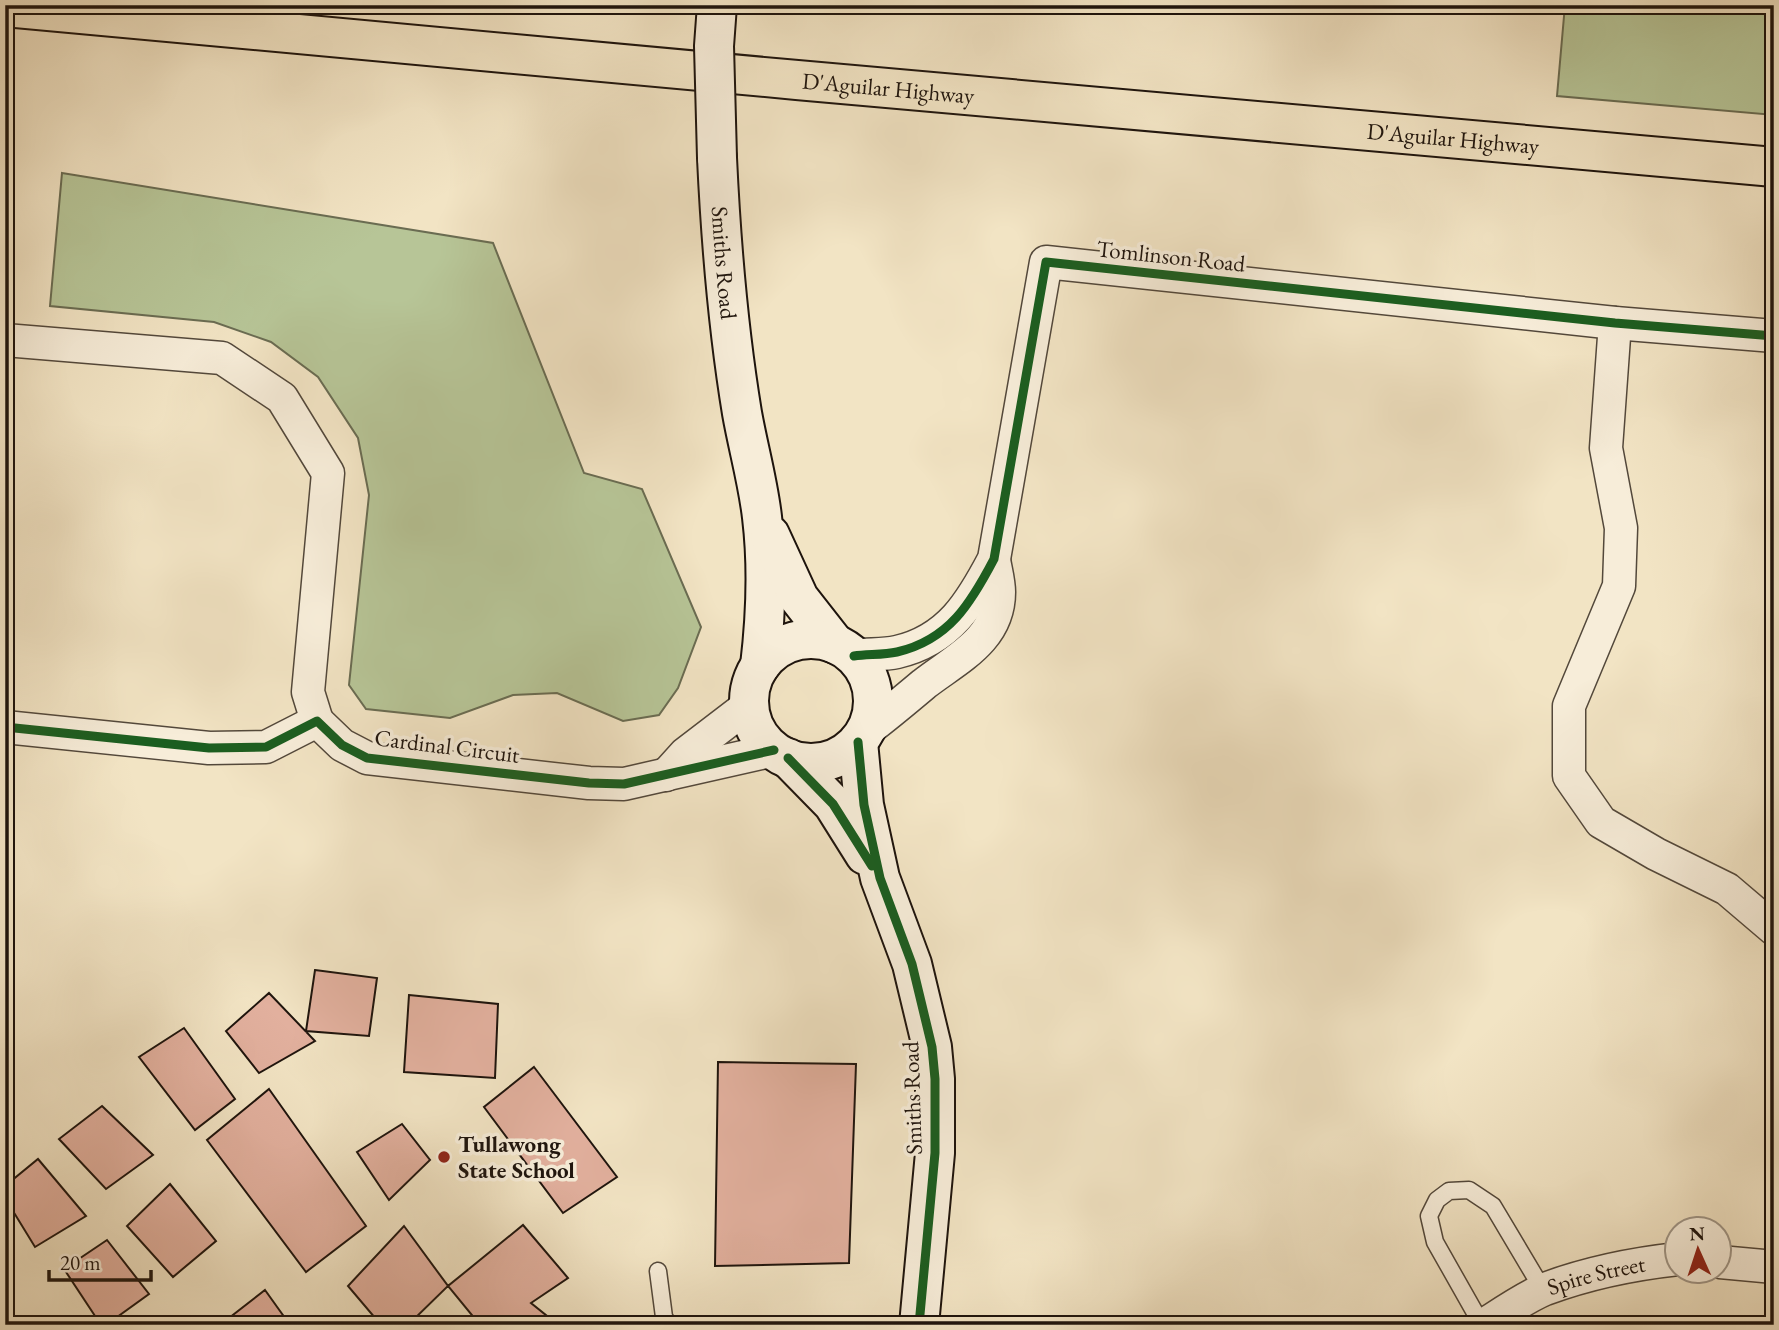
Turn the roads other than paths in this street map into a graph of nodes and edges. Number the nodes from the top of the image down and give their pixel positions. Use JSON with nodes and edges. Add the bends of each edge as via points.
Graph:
{"nodes":[{"id":1,"x":717,"y":5,"type":"edge"},
{"id":2,"x":5,"y":7,"type":"edge"},
{"id":3,"x":1774,"y":167,"type":"edge"},
{"id":4,"x":1615,"y":323,"type":"junction"},
{"id":5,"x":1774,"y":336,"type":"edge"},
{"id":6,"x":5,"y":340,"type":"edge"},
{"id":7,"x":762,"y":517,"type":"junction"},
{"id":8,"x":994,"y":559,"type":"junction"},
{"id":9,"x":845,"y":650,"type":"junction"},
{"id":10,"x":760,"y":666,"type":"junction"},
{"id":11,"x":749,"y":705,"type":"junction"},
{"id":12,"x":317,"y":721,"type":"junction"},
{"id":13,"x":5,"y":727,"type":"edge"},
{"id":14,"x":862,"y":737,"type":"junction"},
{"id":15,"x":781,"y":754,"type":"junction"},
{"id":16,"x":665,"y":776,"type":"junction"},
{"id":17,"x":880,"y":877,"type":"junction"},
{"id":18,"x":1774,"y":929,"type":"edge"},
{"id":19,"x":1664,"y":1261,"type":"edge"},
{"id":20,"x":1734,"y":1263,"type":"edge"},
{"id":21,"x":1774,"y":1267,"type":"edge"},
{"id":22,"x":658,"y":1271,"type":"dead end"},
{"id":23,"x":1543,"y":1290,"type":"junction"},
{"id":24,"x":669,"y":1325,"type":"edge"},
{"id":25,"x":919,"y":1325,"type":"edge"},
{"id":26,"x":1483,"y":1325,"type":"edge"}],
"edges":[{"from":1,"to":7,"type":"main road","name":"Smiths Road","bridge":true,"via":[[721,240],[742,412]]},
{"from":2,"to":3,"type":"highway","name":"D'Aguilar Highway"},
{"from":4,"to":5,"type":"street","name":"Tomlinson Road"},
{"from":4,"to":8,"type":"street","name":"Tomlinson Road","via":[[1046,262]]},
{"from":4,"to":18,"type":"street","via":[[1606,448],[1621,528],[1619,586],[1569,705],[1569,776],[1601,822],[1727,889]]},
{"from":6,"to":12,"type":"street","via":[[222,358],[282,398],[328,473],[308,692]]},
{"from":7,"to":9,"type":"main road","name":"Smiths Road","via":[[799,598]]},
{"from":7,"to":10,"type":"main road","name":"Smiths Road","via":[[766,609]]},
{"from":8,"to":9,"type":"street","name":"Tomlinson Road","via":[[956,621],[928,639],[897,652]]},
{"from":8,"to":14,"type":"street","name":"Tomlinson Road","via":[[999,594],[983,639]]},
{"from":9,"to":10,"type":"main road","via":[[815,639],[794,642],[775,651]]},
{"from":9,"to":14,"type":"main road","via":[[866,672],[873,691],[873,712]]},
{"from":10,"to":11,"type":"main road","via":[[751,685]]},
{"from":11,"to":15,"type":"main road","via":[[756,730]]},
{"from":11,"to":16,"type":"street","via":[[685,754]]},
{"from":12,"to":13,"type":"street","via":[[266,747],[209,748]]},
{"from":12,"to":16,"type":"street","name":"Cardinal Circuit","via":[[342,745],[367,758],[589,783]]},
{"from":14,"to":15,"type":"main road","via":[[843,754],[825,761],[806,763]]},
{"from":14,"to":17,"type":"main road","name":"Smiths Road","via":[[864,804]]},
{"from":15,"to":16,"type":"street","name":"Cardinal Circuit"},
{"from":15,"to":17,"type":"main road","name":"Smiths Road","via":[[833,804]]},
{"from":17,"to":25,"type":"main road","name":"Smiths Road","via":[[912,964],[935,1079],[935,1153]]},
{"from":19,"to":23,"type":"street","name":"Spire Street","via":[[1634,1264]]},
{"from":20,"to":21,"type":"street"},
{"from":22,"to":24,"type":"lane"},
{"from":23,"to":26,"type":"street","name":"Spire Street"},
{"from":23,"to":26,"type":"lane","via":[[1493,1206],[1469,1189],[1450,1191],[1437,1200],[1429,1216],[1435,1242]]}]}
